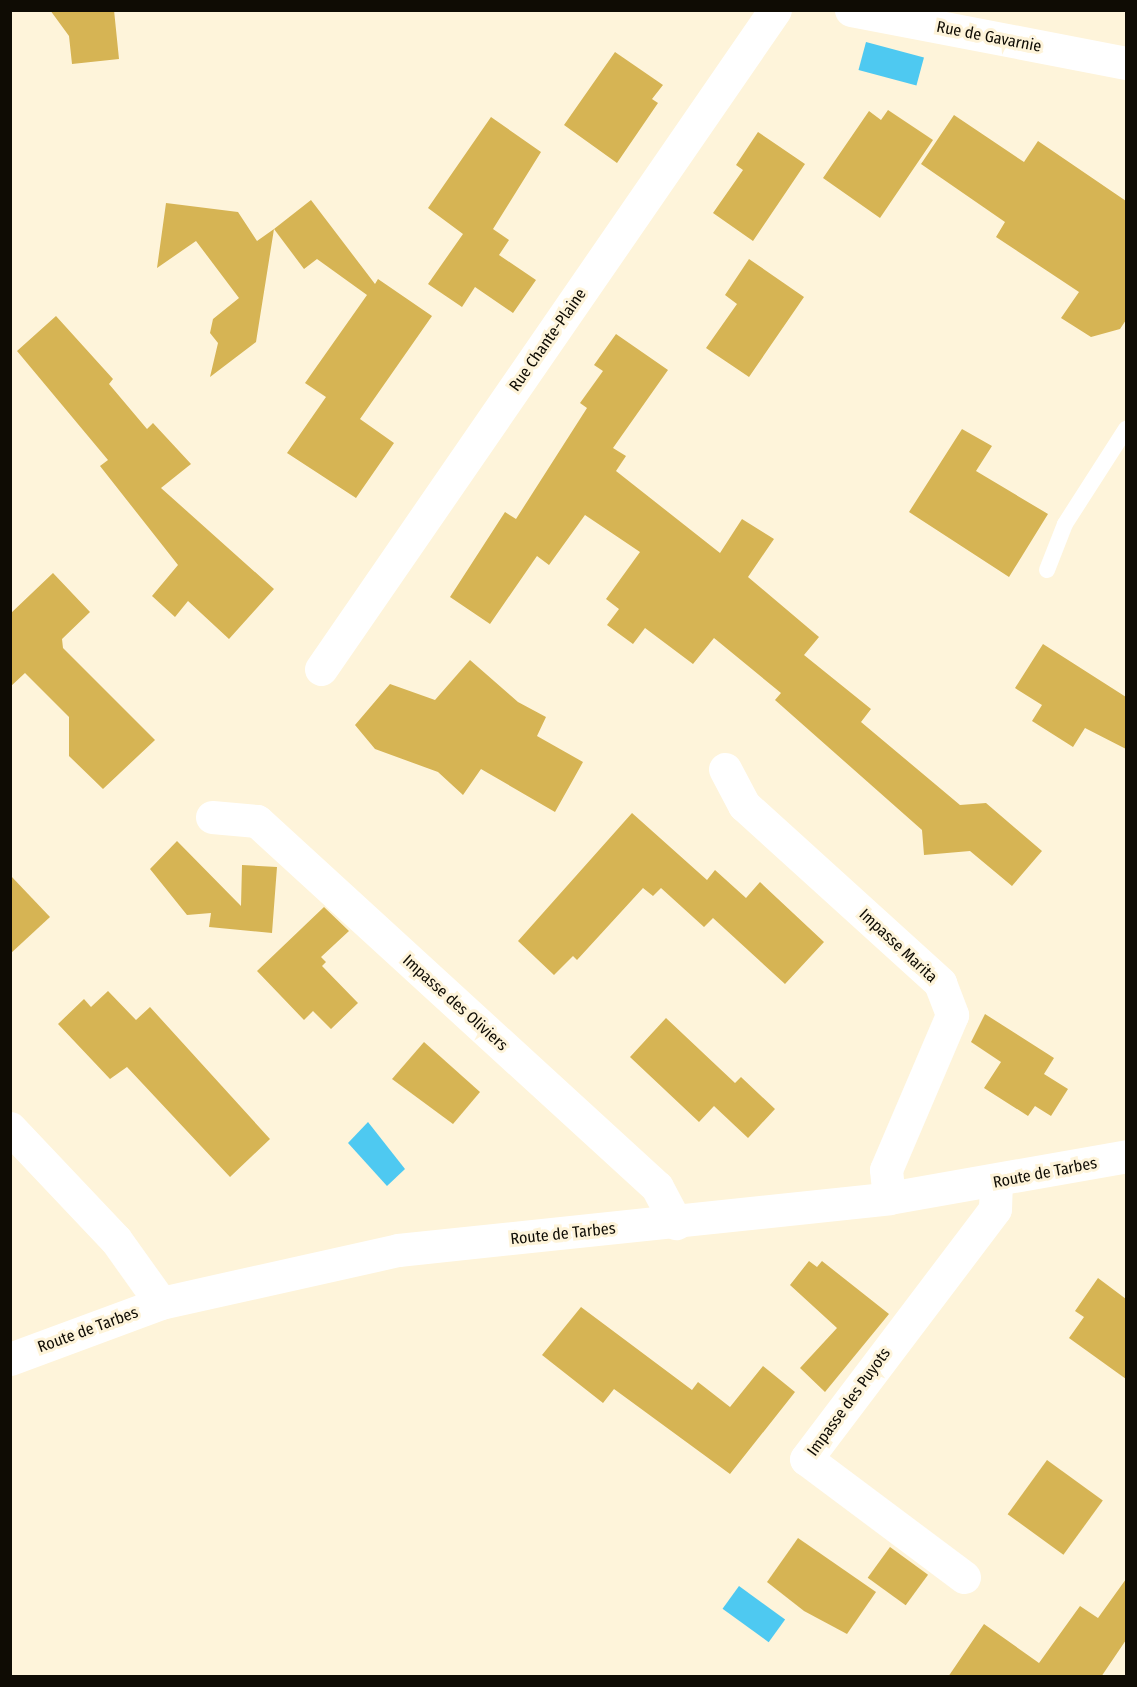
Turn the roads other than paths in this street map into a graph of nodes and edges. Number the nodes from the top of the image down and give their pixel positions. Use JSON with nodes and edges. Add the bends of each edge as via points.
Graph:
{"nodes":[{"id":1,"x":775,"y":10,"type":"edge"},
{"id":2,"x":851,"y":10,"type":"edge"},
{"id":3,"x":1126,"y":63,"type":"edge"},
{"id":4,"x":1126,"y":429,"type":"edge"},
{"id":5,"x":1047,"y":570,"type":"dead end"},
{"id":6,"x":321,"y":669,"type":"dead end"},
{"id":7,"x":724,"y":769,"type":"dead end"},
{"id":8,"x":212,"y":817,"type":"dead end"},
{"id":9,"x":10,"y":1128,"type":"edge"},
{"id":10,"x":1126,"y":1156,"type":"edge"},
{"id":11,"x":996,"y":1183,"type":"junction"},
{"id":12,"x":889,"y":1198,"type":"junction"},
{"id":13,"x":676,"y":1224,"type":"junction"},
{"id":14,"x":161,"y":1303,"type":"junction"},
{"id":15,"x":10,"y":1359,"type":"edge"},
{"id":16,"x":964,"y":1577,"type":"dead end"}],
"edges":[{"from":1,"to":6,"type":"street","name":"Rue Chante-Plaine"},
{"from":2,"to":3,"type":"street","name":"Rue de Gavarnie"},
{"from":4,"to":5,"type":"lane","via":[[1065,524]]},
{"from":7,"to":12,"type":"street","name":"Impasse Marita","via":[[744,805],[940,983],[952,1015],[886,1170]]},
{"from":8,"to":13,"type":"street","name":"Impasse des Oliviers","via":[[257,821],[657,1187]]},
{"from":9,"to":14,"type":"street","via":[[116,1240]]},
{"from":10,"to":11,"type":"street","name":"Route de Tarbes"},
{"from":11,"to":12,"type":"street","name":"Route de Tarbes"},
{"from":11,"to":16,"type":"street","name":"Impasse des Puyots","via":[[994,1209],[806,1460]]},
{"from":12,"to":13,"type":"street","name":"Route de Tarbes"},
{"from":13,"to":14,"type":"street","name":"Route de Tarbes","via":[[398,1250]]},
{"from":14,"to":15,"type":"street","name":"Route de Tarbes"}]}
